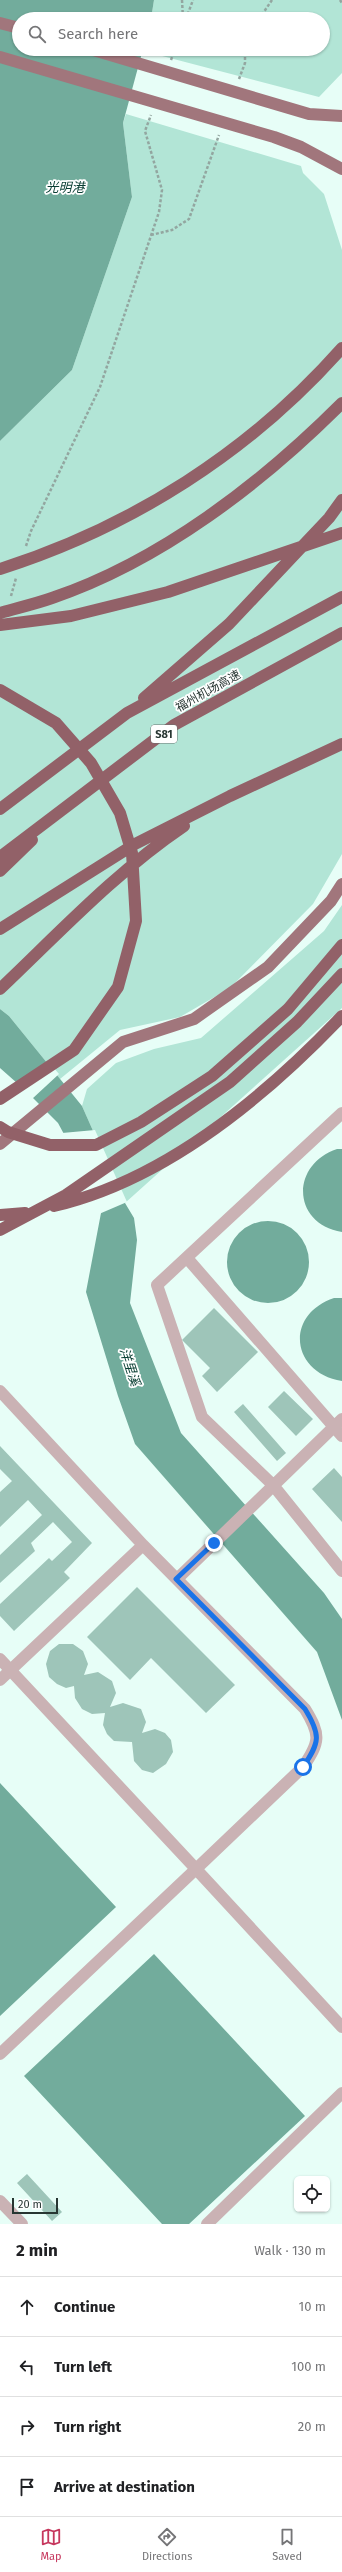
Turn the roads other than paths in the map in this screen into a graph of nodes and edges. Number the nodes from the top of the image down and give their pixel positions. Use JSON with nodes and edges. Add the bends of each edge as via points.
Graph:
{"nodes":[{"id":1,"x":0,"y":22,"type":"edge"},
{"id":2,"x":12,"y":26,"type":"edge"},
{"id":3,"x":114,"y":56,"type":"edge"},
{"id":4,"x":0,"y":57,"type":"edge"},
{"id":5,"x":342,"y":116,"type":"edge"},
{"id":6,"x":342,"y":170,"type":"edge"},
{"id":7,"x":342,"y":348,"type":"edge"},
{"id":8,"x":342,"y":403,"type":"edge"},
{"id":9,"x":342,"y":500,"type":"edge"},
{"id":10,"x":342,"y":533,"type":"edge"},
{"id":11,"x":0,"y":569,"type":"edge"},
{"id":12,"x":342,"y":597,"type":"edge"},
{"id":13,"x":0,"y":613,"type":"edge"},
{"id":14,"x":0,"y":625,"type":"edge"},
{"id":15,"x":342,"y":633,"type":"edge"},
{"id":16,"x":0,"y":690,"type":"edge"},
{"id":17,"x":127,"y":713,"type":"junction"},
{"id":18,"x":342,"y":744,"type":"edge"},
{"id":19,"x":230,"y":796,"type":"junction"},
{"id":20,"x":66,"y":808,"type":"junction"},
{"id":21,"x":0,"y":809,"type":"edge"},
{"id":22,"x":0,"y":857,"type":"edge"},
{"id":23,"x":0,"y":871,"type":"edge"},
{"id":24,"x":342,"y":884,"type":"edge"},
{"id":25,"x":0,"y":929,"type":"edge"},
{"id":26,"x":342,"y":945,"type":"edge"},
{"id":27,"x":342,"y":974,"type":"edge"},
{"id":28,"x":0,"y":989,"type":"edge"},
{"id":29,"x":342,"y":1016,"type":"edge"},
{"id":30,"x":0,"y":1099,"type":"edge"},
{"id":31,"x":342,"y":1113,"type":"edge"},
{"id":32,"x":0,"y":1127,"type":"edge"},
{"id":33,"x":0,"y":1144,"type":"edge"},
{"id":34,"x":0,"y":1215,"type":"edge"},
{"id":35,"x":0,"y":1230,"type":"edge"},
{"id":36,"x":186,"y":1258,"type":"junction"},
{"id":37,"x":0,"y":1391,"type":"edge"},
{"id":38,"x":339,"y":1427,"type":"edge"},
{"id":39,"x":273,"y":1485,"type":"junction"},
{"id":40,"x":143,"y":1545,"type":"junction"},
{"id":41,"x":342,"y":1571,"type":"edge"},
{"id":42,"x":176,"y":1579,"type":"junction"},
{"id":43,"x":0,"y":1659,"type":"edge"},
{"id":44,"x":10,"y":1670,"type":"junction"},
{"id":45,"x":0,"y":1680,"type":"edge"},
{"id":46,"x":196,"y":1869,"type":"junction"},
{"id":47,"x":342,"y":2027,"type":"edge"},
{"id":48,"x":0,"y":2054,"type":"edge"},
{"id":49,"x":342,"y":2093,"type":"edge"},
{"id":50,"x":0,"y":2201,"type":"edge"},
{"id":51,"x":22,"y":2224,"type":"edge"},
{"id":52,"x":207,"y":2224,"type":"edge"}],
"edges":[{"from":1,"to":2,"type":"main road"},
{"from":3,"to":5,"type":"main road","via":[[309,114]]},
{"from":4,"to":6,"type":"main road","via":[[274,137]]},
{"from":7,"to":11,"type":"highway","via":[[271,421],[221,460],[166,496],[100,532]]},
{"from":8,"to":13,"type":"highway","via":[[276,465],[181,534],[118,569],[60,594]]},
{"from":9,"to":17,"type":"highway","via":[[329,518],[229,624]]},
{"from":10,"to":14,"type":"highway","via":[[168,592],[70,616]]},
{"from":12,"to":17,"type":"highway","name":"福州机场高速"},
{"from":15,"to":20,"type":"highway","name":"福州机场高速","number":"S81","via":[[174,725]]},
{"from":16,"to":30,"type":"highway","via":[[56,723],[91,763],[120,813],[132,853],[136,921],[118,987],[74,1050]]},
{"from":17,"to":21,"type":"highway","name":"福州机场高速"},
{"from":18,"to":19,"type":"highway"},
{"from":19,"to":25,"type":"highway","via":[[135,844]]},
{"from":19,"to":28,"type":"highway","via":[[165,839],[112,883]]},
{"from":20,"to":22,"type":"highway","name":"福州机场高速","number":"S81"},
{"from":20,"to":23,"type":"highway"},
{"from":24,"to":33,"type":"main road","via":[[331,901],[268,967],[194,1019],[123,1042]]},
{"from":26,"to":32,"type":"highway","via":[[288,1008],[217,1071],[141,1122],[96,1146],[50,1145]]},
{"from":27,"to":35,"type":"highway","via":[[297,1022],[230,1082],[66,1195]]},
{"from":29,"to":34,"type":"highway","via":[[305,1055],[238,1110],[168,1160],[85,1199],[16,1215]]},
{"from":31,"to":36,"type":"lane"},
{"from":36,"to":38,"type":"lane"},
{"from":36,"to":39,"type":"lane","via":[[157,1285],[202,1417]]},
{"from":37,"to":40,"type":"lane"},
{"from":38,"to":39,"type":"lane"},
{"from":39,"to":41,"type":"lane"},
{"from":39,"to":42,"type":"lane"},
{"from":40,"to":42,"type":"lane"},
{"from":40,"to":44,"type":"lane"},
{"from":42,"to":46,"type":"lane","via":[[305,1709],[316,1726],[316,1748],[303,1767]]},
{"from":43,"to":44,"type":"lane"},
{"from":44,"to":45,"type":"lane"},
{"from":44,"to":46,"type":"lane"},
{"from":46,"to":47,"type":"lane"},
{"from":46,"to":48,"type":"lane"},
{"from":49,"to":52,"type":"lane"},
{"from":50,"to":51,"type":"lane"}]}
